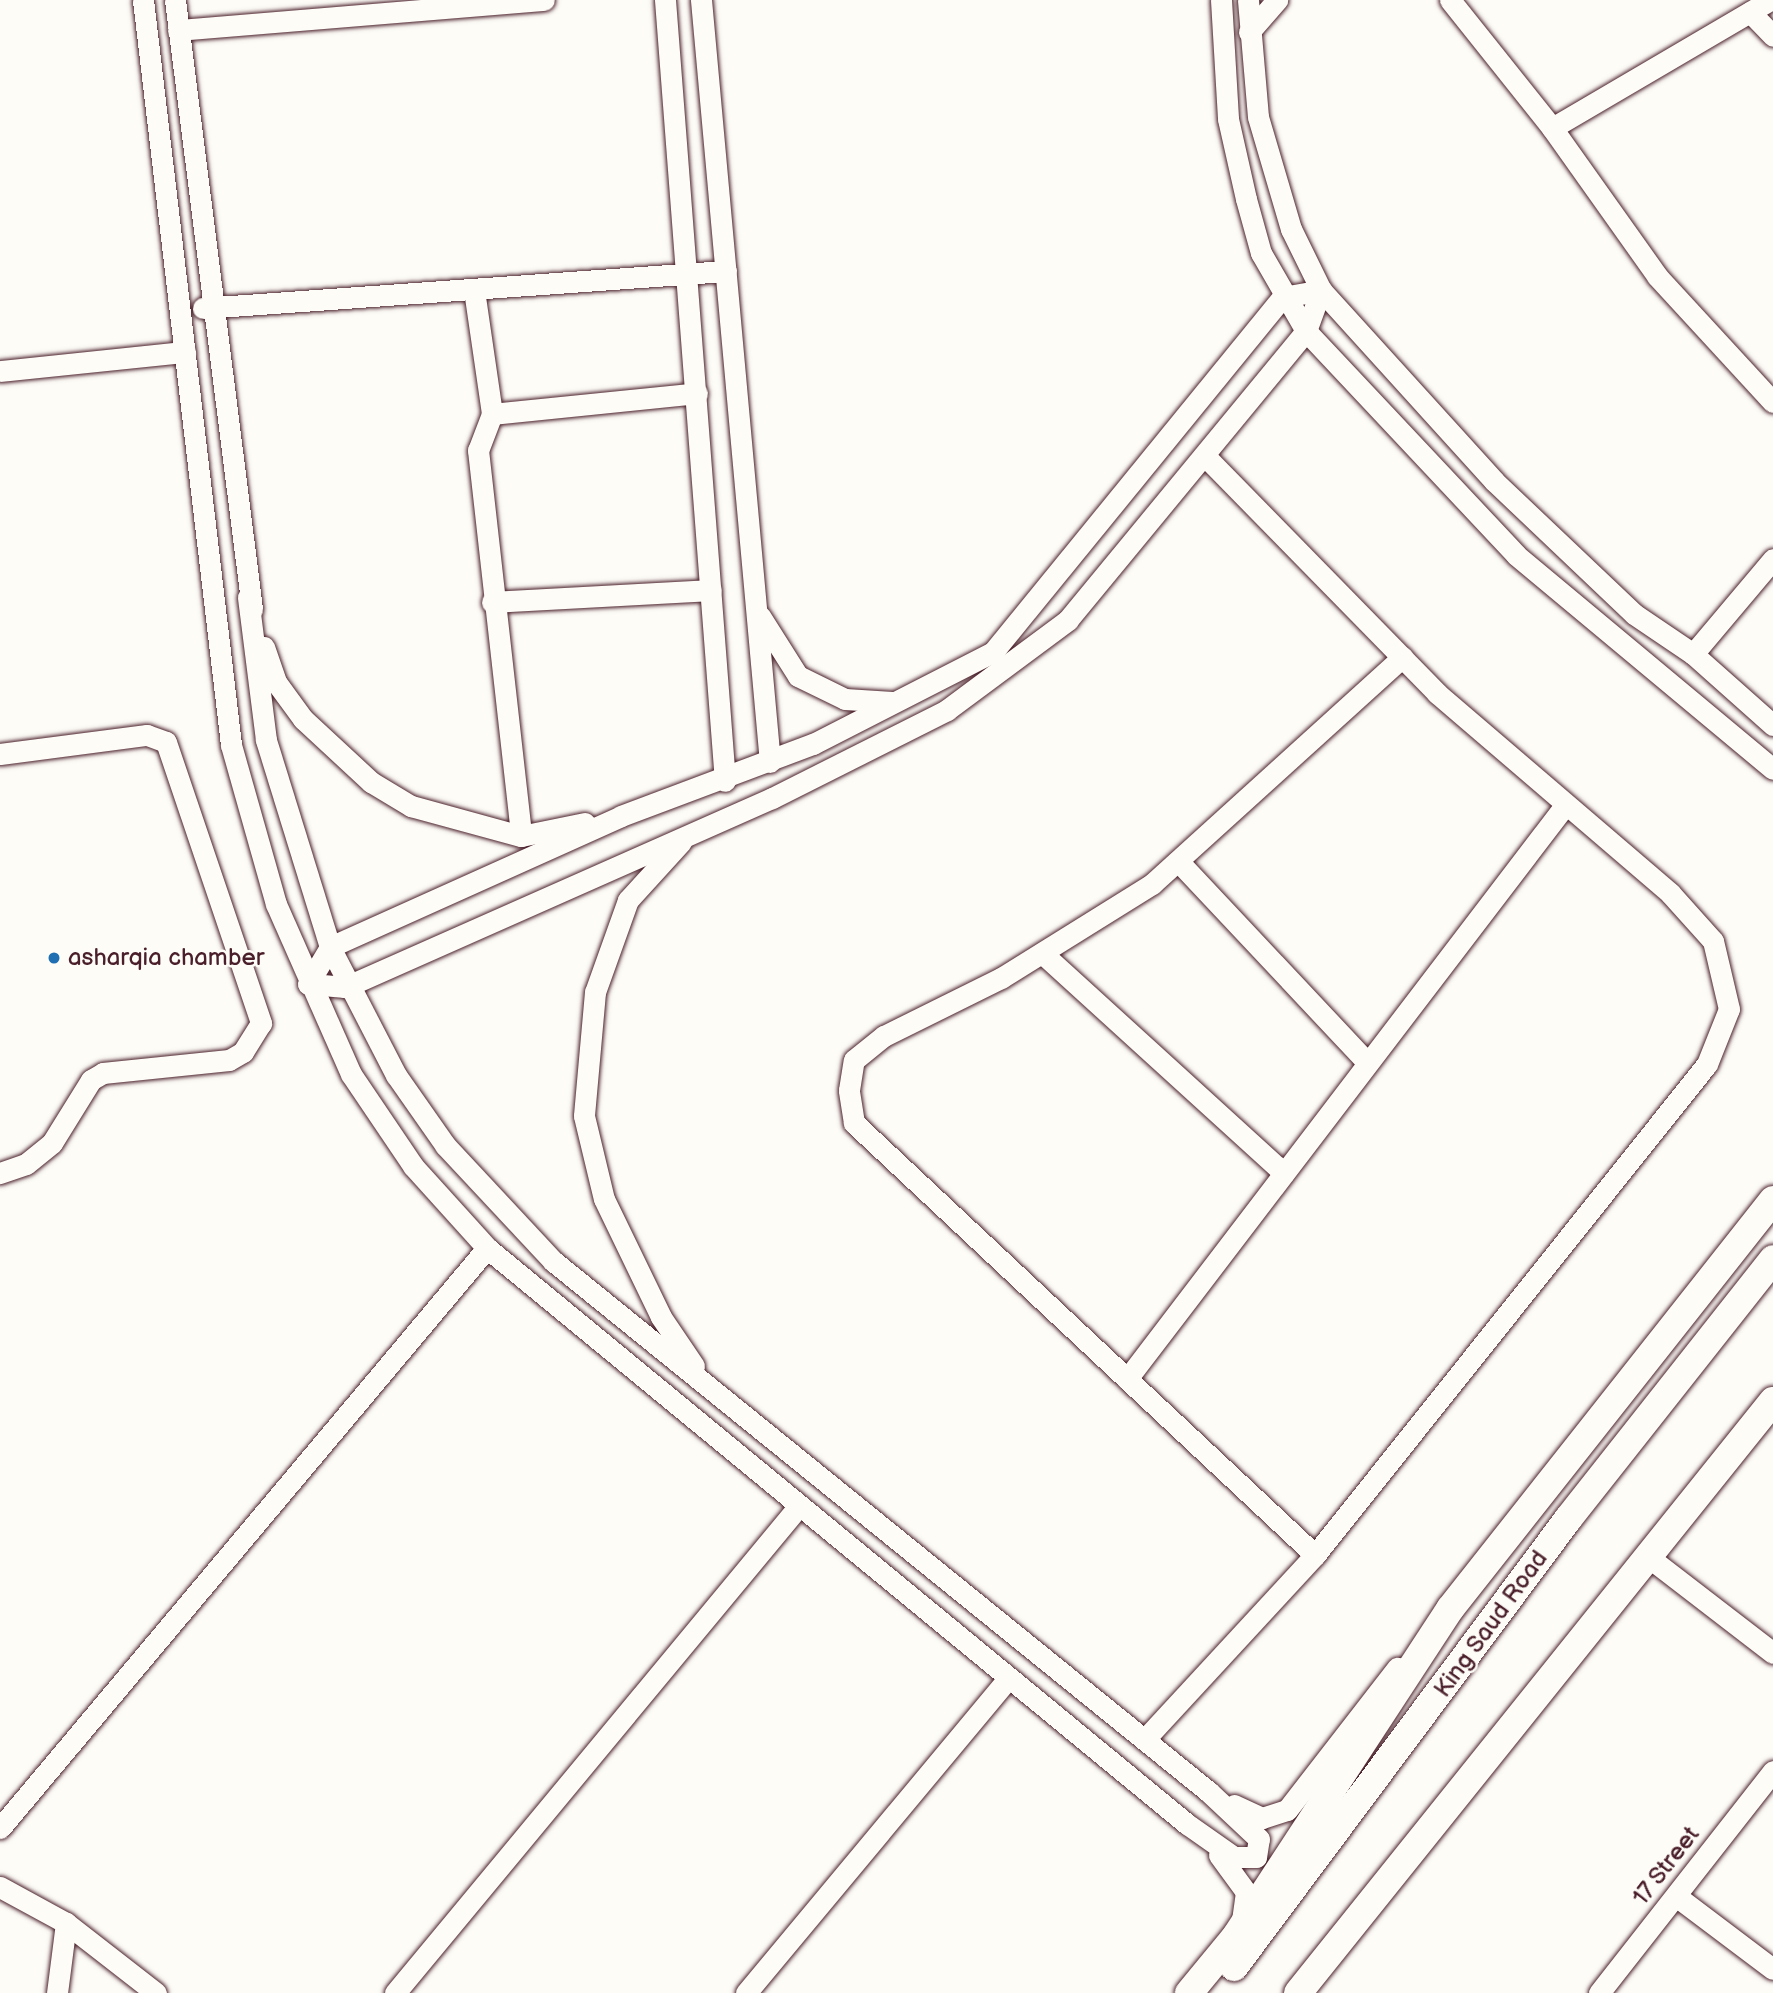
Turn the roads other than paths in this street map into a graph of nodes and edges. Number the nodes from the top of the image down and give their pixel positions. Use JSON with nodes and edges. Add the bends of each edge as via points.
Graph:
{"nodes":[{"id":1,"x":143,"y":0,"type":"edge"},
{"id":2,"x":175,"y":0,"type":"edge"},
{"id":3,"x":544,"y":0,"type":"edge"},
{"id":4,"x":665,"y":0,"type":"edge"},
{"id":5,"x":701,"y":0,"type":"edge"},
{"id":6,"x":1221,"y":0,"type":"edge"},
{"id":7,"x":1248,"y":0,"type":"edge"},
{"id":8,"x":1277,"y":0,"type":"edge"},
{"id":9,"x":1450,"y":0,"type":"edge"},
{"id":10,"x":1770,"y":0,"type":"edge"},
{"id":11,"x":1750,"y":12,"type":"junction"},
{"id":12,"x":178,"y":30,"type":"junction"},
{"id":13,"x":1250,"y":32,"type":"junction"},
{"id":14,"x":1773,"y":36,"type":"edge"},
{"id":15,"x":1552,"y":128,"type":"junction"},
{"id":16,"x":726,"y":271,"type":"junction"},
{"id":17,"x":687,"y":273,"type":"junction"},
{"id":18,"x":474,"y":290,"type":"junction"},
{"id":19,"x":1321,"y":290,"type":"junction"},
{"id":20,"x":1283,"y":297,"type":"junction"},
{"id":21,"x":216,"y":308,"type":"junction"},
{"id":22,"x":183,"y":309,"type":"junction"},
{"id":23,"x":1306,"y":331,"type":"junction"},
{"id":24,"x":185,"y":352,"type":"junction"},
{"id":25,"x":0,"y":371,"type":"edge"},
{"id":26,"x":696,"y":393,"type":"junction"},
{"id":27,"x":1773,"y":402,"type":"edge"},
{"id":28,"x":492,"y":414,"type":"junction"},
{"id":29,"x":1208,"y":458,"type":"junction"},
{"id":30,"x":1773,"y":559,"type":"edge"},
{"id":31,"x":711,"y":590,"type":"junction"},
{"id":32,"x":248,"y":597,"type":"junction"},
{"id":33,"x":492,"y":602,"type":"junction"},
{"id":34,"x":756,"y":610,"type":"junction"},
{"id":35,"x":1693,"y":654,"type":"junction"},
{"id":36,"x":1402,"y":657,"type":"junction"},
{"id":37,"x":894,"y":703,"type":"junction"},
{"id":38,"x":1773,"y":725,"type":"edge"},
{"id":39,"x":0,"y":754,"type":"edge"},
{"id":40,"x":770,"y":762,"type":"junction"},
{"id":41,"x":1773,"y":769,"type":"edge"},
{"id":42,"x":725,"y":781,"type":"junction"},
{"id":43,"x":1566,"y":804,"type":"junction"},
{"id":44,"x":621,"y":816,"type":"junction"},
{"id":45,"x":521,"y":836,"type":"junction"},
{"id":46,"x":687,"y":836,"type":"junction"},
{"id":47,"x":1178,"y":861,"type":"junction"},
{"id":48,"x":330,"y":947,"type":"junction"},
{"id":49,"x":1042,"y":953,"type":"junction"},
{"id":50,"x":308,"y":984,"type":"junction"},
{"id":51,"x":345,"y":987,"type":"junction"},
{"id":52,"x":1368,"y":1063,"type":"junction"},
{"id":53,"x":0,"y":1173,"type":"edge"},
{"id":54,"x":1284,"y":1173,"type":"junction"},
{"id":55,"x":1773,"y":1200,"type":"edge"},
{"id":56,"x":487,"y":1248,"type":"junction"},
{"id":57,"x":1773,"y":1259,"type":"edge"},
{"id":58,"x":1126,"y":1379,"type":"junction"},
{"id":59,"x":706,"y":1386,"type":"junction"},
{"id":60,"x":1773,"y":1401,"type":"edge"},
{"id":61,"x":798,"y":1507,"type":"junction"},
{"id":62,"x":1315,"y":1555,"type":"junction"},
{"id":63,"x":1651,"y":1559,"type":"junction"},
{"id":64,"x":1450,"y":1609,"type":"junction"},
{"id":65,"x":1773,"y":1653,"type":"edge"},
{"id":66,"x":1008,"y":1678,"type":"junction"},
{"id":67,"x":1146,"y":1738,"type":"junction"},
{"id":68,"x":1773,"y":1771,"type":"edge"},
{"id":69,"x":1209,"y":1792,"type":"junction"},
{"id":70,"x":1187,"y":1824,"type":"junction"},
{"id":71,"x":0,"y":1828,"type":"edge"},
{"id":72,"x":0,"y":1887,"type":"edge"},
{"id":73,"x":1676,"y":1896,"type":"junction"},
{"id":74,"x":66,"y":1923,"type":"junction"},
{"id":75,"x":1236,"y":1936,"type":"junction"},
{"id":76,"x":1773,"y":1969,"type":"edge"},
{"id":77,"x":57,"y":1993,"type":"edge"},
{"id":78,"x":156,"y":1993,"type":"edge"},
{"id":79,"x":395,"y":1993,"type":"edge"},
{"id":80,"x":746,"y":1993,"type":"edge"},
{"id":81,"x":1189,"y":1993,"type":"edge"},
{"id":82,"x":1213,"y":1993,"type":"edge"},
{"id":83,"x":1298,"y":1993,"type":"edge"},
{"id":84,"x":1599,"y":1993,"type":"edge"}],
"edges":[{"from":1,"to":22,"type":"street"},
{"from":2,"to":12,"type":"street"},
{"from":3,"to":12,"type":"street"},
{"from":4,"to":17,"type":"street"},
{"from":5,"to":16,"type":"street"},
{"from":6,"to":20,"type":"street","via":[[1228,119],[1261,253]]},
{"from":7,"to":13,"type":"street"},
{"from":8,"to":13,"type":"street"},
{"from":9,"to":15,"type":"street"},
{"from":10,"to":11,"type":"street"},
{"from":11,"to":14,"type":"street"},
{"from":11,"to":15,"type":"street"},
{"from":12,"to":21,"type":"street"},
{"from":13,"to":19,"type":"street","via":[[1258,117],[1291,229]]},
{"from":15,"to":27,"type":"street","via":[[1657,276]]},
{"from":16,"to":17,"type":"street"},
{"from":16,"to":34,"type":"street"},
{"from":17,"to":18,"type":"street"},
{"from":17,"to":26,"type":"street"},
{"from":18,"to":21,"type":"street"},
{"from":18,"to":28,"type":"street"},
{"from":19,"to":20,"type":"street"},
{"from":19,"to":23,"type":"street"},
{"from":19,"to":35,"type":"street","via":[[1494,481],[1634,614]]},
{"from":20,"to":23,"type":"street"},
{"from":20,"to":37,"type":"street","via":[[993,652]]},
{"from":21,"to":22,"type":"street"},
{"from":21,"to":32,"type":"street"},
{"from":22,"to":24,"type":"street"},
{"from":23,"to":29,"type":"street"},
{"from":23,"to":41,"type":"street","via":[[1516,555]]},
{"from":24,"to":25,"type":"street"},
{"from":24,"to":50,"type":"street","via":[[231,745],[276,904]]},
{"from":26,"to":28,"type":"street"},
{"from":26,"to":31,"type":"street"},
{"from":28,"to":33,"type":"street","via":[[478,450]]},
{"from":29,"to":36,"type":"street"},
{"from":29,"to":46,"type":"street","via":[[1068,620],[947,710]]},
{"from":30,"to":35,"type":"street"},
{"from":31,"to":33,"type":"street"},
{"from":31,"to":42,"type":"street"},
{"from":32,"to":45,"type":"street","via":[[276,682],[338,755],[411,806]]},
{"from":32,"to":48,"type":"street","via":[[266,740]]},
{"from":33,"to":45,"type":"street"},
{"from":34,"to":37,"type":"street","via":[[798,676],[845,699]]},
{"from":34,"to":40,"type":"street"},
{"from":35,"to":38,"type":"street"},
{"from":36,"to":43,"type":"street"},
{"from":36,"to":47,"type":"street"},
{"from":37,"to":40,"type":"street"},
{"from":39,"to":53,"type":"street","via":[[147,735],[166,742],[261,1023],[243,1052],[229,1060],[103,1073],[91,1080],[52,1143],[26,1164]]},
{"from":40,"to":42,"type":"street"},
{"from":42,"to":44,"type":"street"},
{"from":43,"to":52,"type":"street"},
{"from":43,"to":62,"type":"street","via":[[1670,893],[1713,941],[1729,1009],[1707,1064]]},
{"from":44,"to":45,"type":"street"},
{"from":44,"to":48,"type":"street"},
{"from":46,"to":51,"type":"street"},
{"from":46,"to":59,"type":"street","via":[[628,900],[595,992],[584,1116],[604,1199],[661,1317]]},
{"from":47,"to":49,"type":"street"},
{"from":47,"to":52,"type":"street"},
{"from":48,"to":50,"type":"street"},
{"from":48,"to":51,"type":"street"},
{"from":49,"to":54,"type":"street"},
{"from":49,"to":58,"type":"street","via":[[884,1036],[853,1060],[855,1124]]},
{"from":50,"to":51,"type":"street"},
{"from":50,"to":56,"type":"street","via":[[351,1074],[413,1166]]},
{"from":51,"to":59,"type":"street","via":[[396,1075],[494,1203],[552,1261]]},
{"from":52,"to":54,"type":"street"},
{"from":54,"to":58,"type":"street"},
{"from":55,"to":64,"type":"main road"},
{"from":56,"to":61,"type":"street"},
{"from":56,"to":71,"type":"street"},
{"from":57,"to":82,"type":"main road","name":"King Saud Road","via":[[1568,1519]]},
{"from":58,"to":62,"type":"street"},
{"from":59,"to":67,"type":"street"},
{"from":60,"to":63,"type":"main road"},
{"from":61,"to":66,"type":"street"},
{"from":61,"to":79,"type":"street"},
{"from":62,"to":67,"type":"street"},
{"from":63,"to":65,"type":"street"},
{"from":63,"to":83,"type":"main road"},
{"from":64,"to":69,"type":"street","via":[[1287,1810],[1262,1818]]},
{"from":64,"to":75,"type":"main road"},
{"from":66,"to":70,"type":"street"},
{"from":66,"to":80,"type":"street"},
{"from":67,"to":69,"type":"street"},
{"from":68,"to":73,"type":"street","name":"17 Street"},
{"from":69,"to":70,"type":"street","via":[[1259,1839],[1256,1857],[1234,1857]]},
{"from":70,"to":75,"type":"street","via":[[1237,1872],[1246,1892]]},
{"from":72,"to":74,"type":"street"},
{"from":73,"to":76,"type":"street"},
{"from":73,"to":84,"type":"street","name":"17 Street"},
{"from":74,"to":77,"type":"street"},
{"from":74,"to":78,"type":"street"},
{"from":75,"to":81,"type":"main road"}]}
